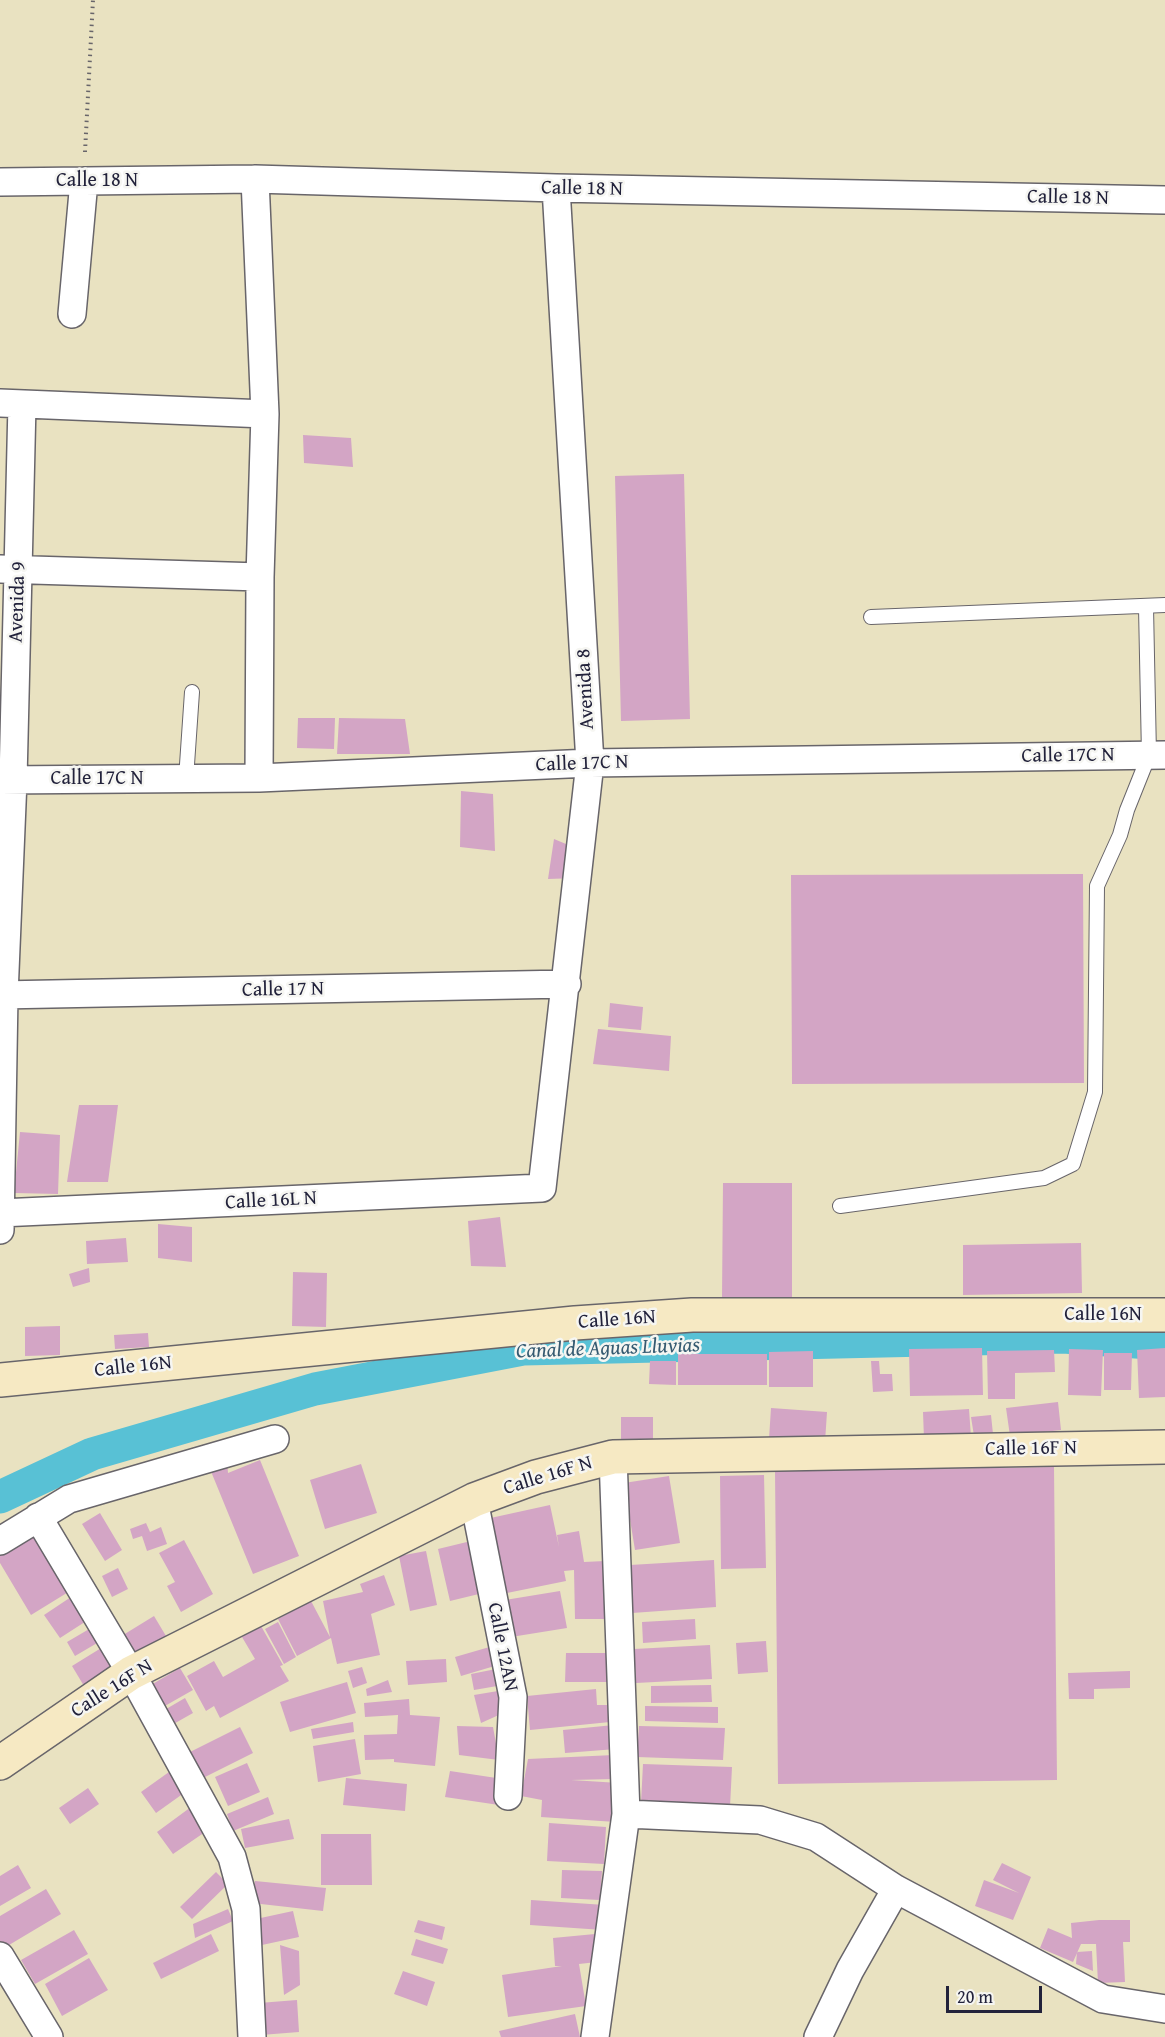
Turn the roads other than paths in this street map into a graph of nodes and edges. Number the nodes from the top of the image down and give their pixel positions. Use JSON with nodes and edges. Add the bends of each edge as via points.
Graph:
{"nodes":[{"id":1,"x":255,"y":179,"type":"junction"},
{"id":2,"x":84,"y":181,"type":"junction"},
{"id":3,"x":0,"y":182,"type":"edge"},
{"id":4,"x":556,"y":188,"type":"junction"},
{"id":5,"x":1165,"y":200,"type":"edge"},
{"id":6,"x":72,"y":314,"type":"dead end"},
{"id":7,"x":11,"y":404,"type":"edge"},
{"id":8,"x":265,"y":414,"type":"junction"},
{"id":9,"x":10,"y":569,"type":"edge"},
{"id":10,"x":260,"y":577,"type":"junction"},
{"id":11,"x":1165,"y":605,"type":"edge"},
{"id":12,"x":1146,"y":607,"type":"junction"},
{"id":13,"x":871,"y":617,"type":"dead end"},
{"id":14,"x":192,"y":692,"type":"dead end"},
{"id":15,"x":1157,"y":755,"type":"edge"},
{"id":16,"x":590,"y":763,"type":"junction"},
{"id":17,"x":186,"y":778,"type":"junction"},
{"id":18,"x":259,"y":778,"type":"junction"},
{"id":19,"x":7,"y":780,"type":"edge"},
{"id":20,"x":567,"y":984,"type":"junction"},
{"id":21,"x":2,"y":995,"type":"edge"},
{"id":22,"x":542,"y":1188,"type":"joint"},
{"id":23,"x":840,"y":1206,"type":"dead end"},
{"id":24,"x":0,"y":1213,"type":"edge"},
{"id":25,"x":0,"y":1231,"type":"edge"},
{"id":26,"x":1165,"y":1315,"type":"edge"},
{"id":27,"x":0,"y":1380,"type":"edge"},
{"id":28,"x":275,"y":1439,"type":"dead end"},
{"id":29,"x":1165,"y":1447,"type":"edge"},
{"id":30,"x":613,"y":1457,"type":"junction"},
{"id":31,"x":474,"y":1500,"type":"junction"},
{"id":32,"x":38,"y":1517,"type":"junction"},
{"id":33,"x":0,"y":1541,"type":"edge"},
{"id":34,"x":131,"y":1673,"type":"junction"},
{"id":35,"x":0,"y":1763,"type":"edge"},
{"id":36,"x":508,"y":1796,"type":"dead end"},
{"id":37,"x":626,"y":1814,"type":"junction"},
{"id":38,"x":896,"y":1889,"type":"junction"},
{"id":39,"x":0,"y":1956,"type":"edge"},
{"id":40,"x":1165,"y":2009,"type":"edge"},
{"id":41,"x":48,"y":2037,"type":"edge"},
{"id":42,"x":252,"y":2037,"type":"edge"},
{"id":43,"x":596,"y":2037,"type":"edge"},
{"id":44,"x":818,"y":2037,"type":"edge"}],
"edges":[{"from":1,"to":2,"type":"street","name":"Calle 18 N"},
{"from":1,"to":4,"type":"street","name":"Calle 18 N"},
{"from":1,"to":8,"type":"street"},
{"from":2,"to":3,"type":"street","name":"Calle 18 N"},
{"from":2,"to":6,"type":"street"},
{"from":4,"to":5,"type":"street","name":"Calle 18 N"},
{"from":4,"to":16,"type":"street","name":"Avenida 8"},
{"from":7,"to":8,"type":"street"},
{"from":7,"to":9,"type":"street","name":"Avenida 9"},
{"from":8,"to":10,"type":"street"},
{"from":9,"to":10,"type":"street"},
{"from":9,"to":19,"type":"street","name":"Avenida 9"},
{"from":10,"to":18,"type":"street"},
{"from":11,"to":12,"type":"lane"},
{"from":12,"to":13,"type":"lane"},
{"from":12,"to":15,"type":"lane"},
{"from":14,"to":17,"type":"lane"},
{"from":15,"to":16,"type":"street","name":"Calle 17C N"},
{"from":15,"to":23,"type":"lane","via":[[1127,810],[1097,886],[1095,1092],[1073,1164],[1044,1178]]},
{"from":16,"to":18,"type":"street","name":"Calle 17C N"},
{"from":16,"to":20,"type":"street","name":"Avenida 8"},
{"from":17,"to":18,"type":"street","name":"Calle 17C N"},
{"from":17,"to":19,"type":"street","name":"Calle 17C N"},
{"from":19,"to":21,"type":"street","name":"Avenida 9"},
{"from":20,"to":21,"type":"street","name":"Calle 17 N"},
{"from":20,"to":22,"type":"street","name":"Avenida 8"},
{"from":21,"to":24,"type":"street","name":"Avenida 9"},
{"from":22,"to":24,"type":"street","name":"Calle 16L N"},
{"from":24,"to":25,"type":"street","name":"Avenida 9"},
{"from":26,"to":27,"type":"street","name":"Calle 16N","via":[[692,1315]]},
{"from":28,"to":32,"type":"street","via":[[69,1499]]},
{"from":29,"to":30,"type":"street","name":"Calle 16F N"},
{"from":30,"to":31,"type":"street","name":"Calle 16F N","via":[[536,1477]]},
{"from":30,"to":37,"type":"street"},
{"from":31,"to":34,"type":"street","name":"Calle 16F N"},
{"from":31,"to":36,"type":"street","name":"Calle 12AN","via":[[513,1697]]},
{"from":32,"to":33,"type":"street"},
{"from":32,"to":34,"type":"street"},
{"from":34,"to":35,"type":"street","name":"Calle 16F N"},
{"from":34,"to":42,"type":"street","via":[[232,1857],[246,1909]]},
{"from":37,"to":38,"type":"street","via":[[760,1820],[816,1836]]},
{"from":37,"to":43,"type":"street"},
{"from":38,"to":40,"type":"street","via":[[1103,1999]]},
{"from":38,"to":44,"type":"street"},
{"from":39,"to":41,"type":"street"}]}
